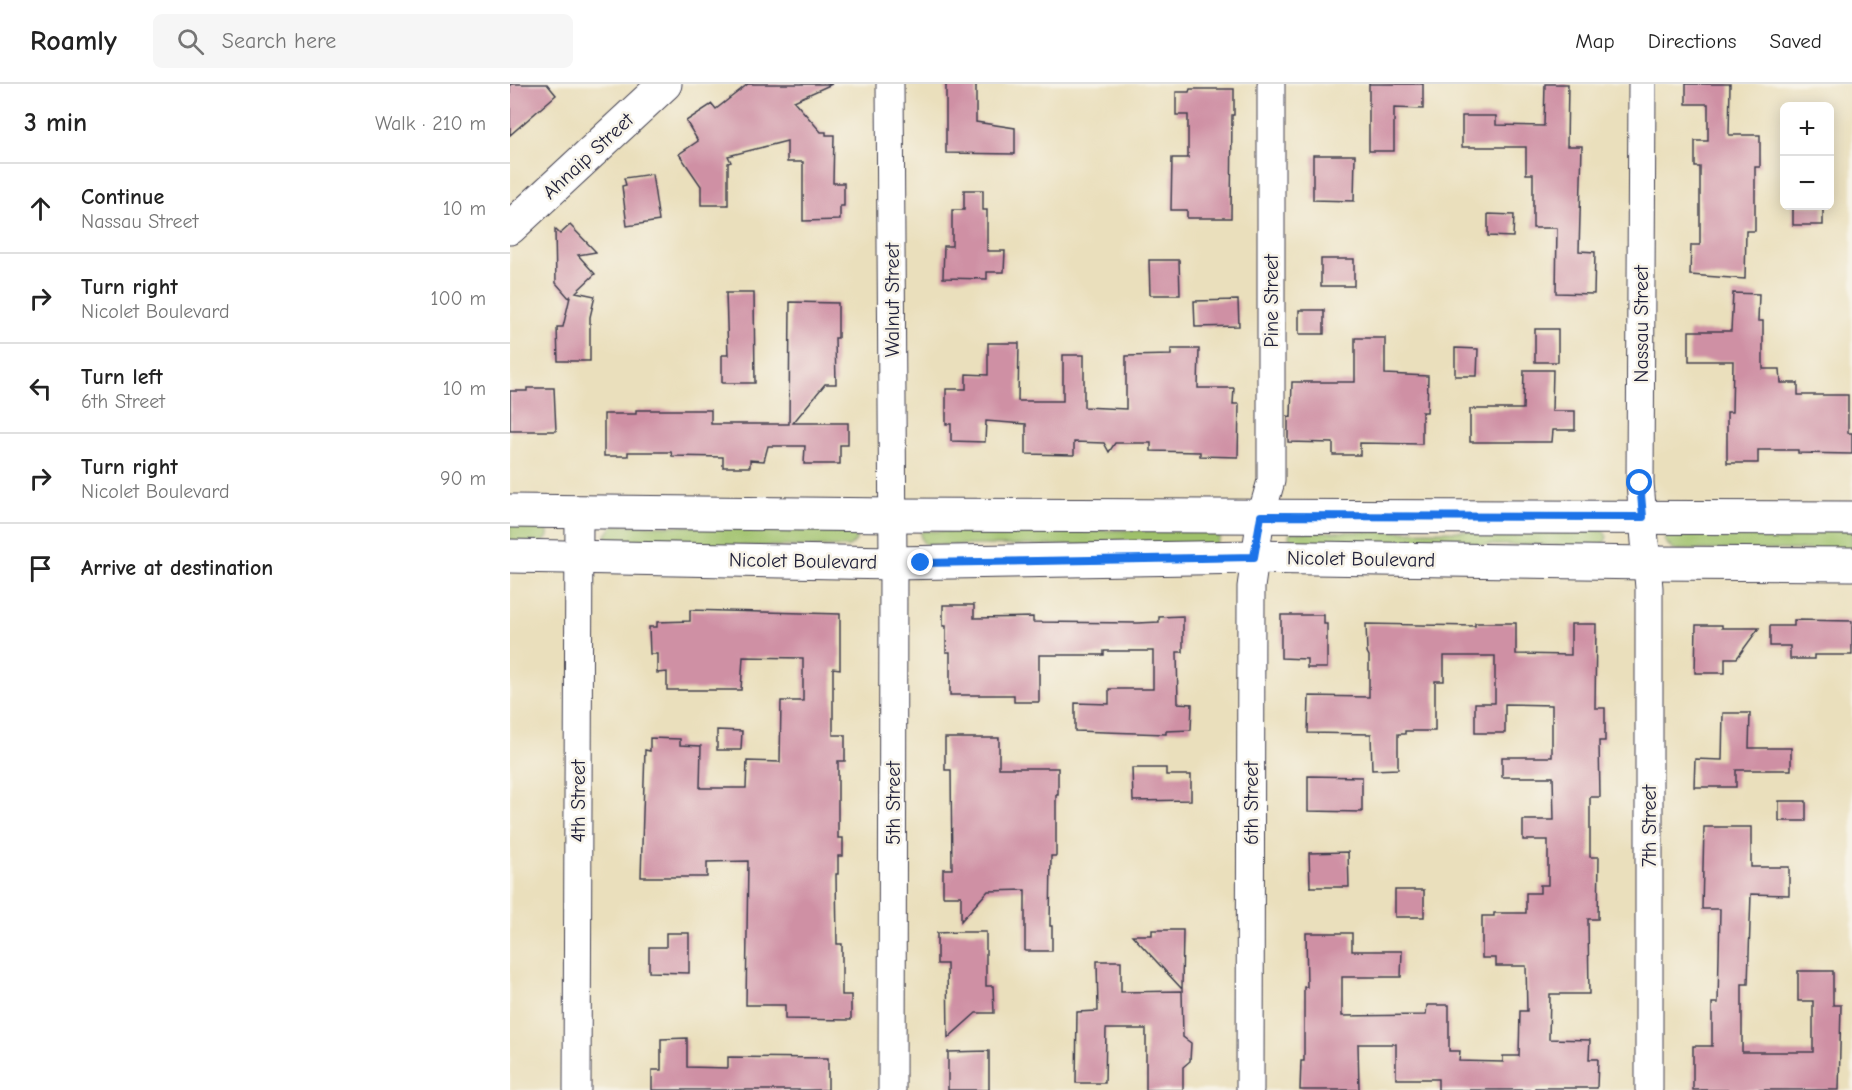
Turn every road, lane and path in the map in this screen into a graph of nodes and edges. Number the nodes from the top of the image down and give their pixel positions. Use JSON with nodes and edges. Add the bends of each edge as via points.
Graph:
{"nodes":[{"id":1,"x":665,"y":84,"type":"edge"},
{"id":2,"x":890,"y":84,"type":"edge"},
{"id":3,"x":1271,"y":84,"type":"edge"},
{"id":4,"x":1642,"y":84,"type":"edge"},
{"id":5,"x":510,"y":228,"type":"edge"},
{"id":6,"x":510,"y":511,"type":"edge"},
{"id":7,"x":579,"y":512,"type":"junction"},
{"id":8,"x":893,"y":515,"type":"junction"},
{"id":9,"x":1261,"y":516,"type":"junction"},
{"id":10,"x":1643,"y":517,"type":"junction"},
{"id":11,"x":1852,"y":518,"type":"edge"},
{"id":12,"x":510,"y":556,"type":"edge"},
{"id":13,"x":579,"y":556,"type":"junction"},
{"id":14,"x":1254,"y":557,"type":"junction"},
{"id":15,"x":894,"y":563,"type":"junction"},
{"id":16,"x":1647,"y":563,"type":"junction"},
{"id":17,"x":1852,"y":564,"type":"edge"},
{"id":18,"x":577,"y":1090,"type":"edge"},
{"id":19,"x":892,"y":1090,"type":"edge"},
{"id":20,"x":1250,"y":1090,"type":"edge"},
{"id":21,"x":1649,"y":1090,"type":"edge"}],
"edges":[{"from":1,"to":5,"type":"street","name":"Ahnaip Street"},
{"from":2,"to":8,"type":"street","name":"Walnut Street"},
{"from":3,"to":9,"type":"street","name":"Pine Street","via":[[1271,481]]},
{"from":4,"to":10,"type":"street","name":"Nassau Street"},
{"from":6,"to":7,"type":"street"},
{"from":7,"to":8,"type":"street"},
{"from":7,"to":13,"type":"street","name":"4th Street"},
{"from":8,"to":9,"type":"street"},
{"from":8,"to":15,"type":"street","name":"5th Street"},
{"from":9,"to":10,"type":"street"},
{"from":9,"to":14,"type":"street","name":"6th Street"},
{"from":10,"to":11,"type":"street"},
{"from":10,"to":16,"type":"street","name":"Nassau Street"},
{"from":12,"to":13,"type":"street","name":"Nicolet Boulevard"},
{"from":13,"to":15,"type":"street","name":"Nicolet Boulevard"},
{"from":13,"to":18,"type":"street","name":"4th Street"},
{"from":14,"to":15,"type":"street","name":"Nicolet Boulevard"},
{"from":14,"to":16,"type":"street","name":"Nicolet Boulevard"},
{"from":14,"to":20,"type":"street","name":"6th Street"},
{"from":15,"to":19,"type":"street","name":"5th Street"},
{"from":16,"to":17,"type":"street","name":"Nicolet Boulevard"},
{"from":16,"to":21,"type":"street","name":"7th Street"}]}
